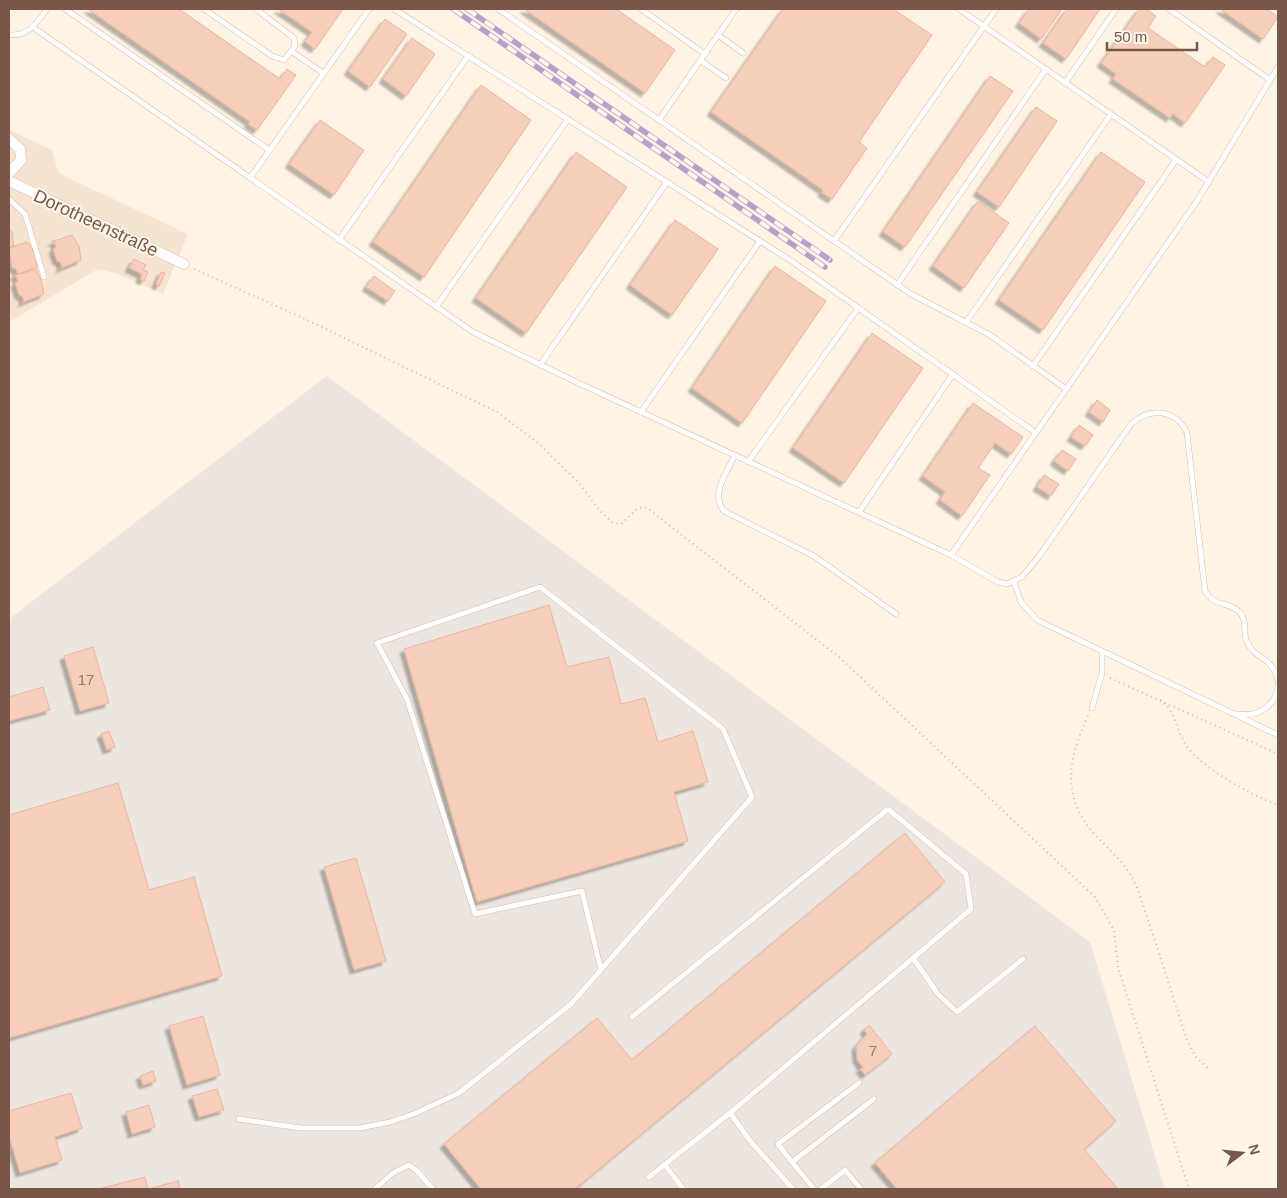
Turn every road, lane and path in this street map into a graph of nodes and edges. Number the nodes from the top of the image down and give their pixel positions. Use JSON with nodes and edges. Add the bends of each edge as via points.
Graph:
{"nodes":[{"id":1,"x":47,"y":9,"type":"edge"},
{"id":2,"x":65,"y":9,"type":"edge"},
{"id":3,"x":204,"y":9,"type":"edge"},
{"id":4,"x":256,"y":9,"type":"edge"},
{"id":5,"x":368,"y":9,"type":"edge"},
{"id":6,"x":394,"y":9,"type":"edge"},
{"id":7,"x":498,"y":9,"type":"edge"},
{"id":8,"x":640,"y":9,"type":"edge"},
{"id":9,"x":736,"y":9,"type":"edge"},
{"id":10,"x":959,"y":9,"type":"edge"},
{"id":11,"x":996,"y":9,"type":"edge"},
{"id":12,"x":1116,"y":9,"type":"edge"},
{"id":13,"x":1169,"y":9,"type":"edge"},
{"id":14,"x":984,"y":26,"type":"junction"},
{"id":15,"x":34,"y":28,"type":"junction"},
{"id":16,"x":9,"y":35,"type":"edge"},
{"id":17,"x":718,"y":36,"type":"junction"},
{"id":18,"x":291,"y":51,"type":"junction"},
{"id":19,"x":743,"y":53,"type":"dead end"},
{"id":20,"x":705,"y":54,"type":"junction"},
{"id":21,"x":468,"y":56,"type":"junction"},
{"id":22,"x":700,"y":61,"type":"junction"},
{"id":23,"x":1278,"y":68,"type":"edge"},
{"id":24,"x":1046,"y":69,"type":"junction"},
{"id":25,"x":323,"y":73,"type":"junction"},
{"id":26,"x":726,"y":78,"type":"dead end"},
{"id":27,"x":1270,"y":80,"type":"junction"},
{"id":28,"x":1065,"y":83,"type":"junction"},
{"id":29,"x":1111,"y":114,"type":"junction"},
{"id":30,"x":568,"y":119,"type":"junction"},
{"id":31,"x":660,"y":120,"type":"junction"},
{"id":32,"x":9,"y":139,"type":"edge"},
{"id":33,"x":270,"y":150,"type":"junction"},
{"id":34,"x":1176,"y":160,"type":"junction"},
{"id":35,"x":9,"y":173,"type":"edge"},
{"id":36,"x":250,"y":178,"type":"junction"},
{"id":37,"x":9,"y":181,"type":"edge"},
{"id":38,"x":667,"y":182,"type":"junction"},
{"id":39,"x":1209,"y":182,"type":"junction"},
{"id":40,"x":9,"y":199,"type":"edge"},
{"id":41,"x":339,"y":240,"type":"junction"},
{"id":42,"x":834,"y":241,"type":"junction"},
{"id":43,"x":760,"y":242,"type":"junction"},
{"id":44,"x":184,"y":264,"type":"joint"},
{"id":45,"x":44,"y":277,"type":"dead end"},
{"id":46,"x":897,"y":285,"type":"junction"},
{"id":47,"x":436,"y":307,"type":"junction"},
{"id":48,"x":858,"y":308,"type":"junction"},
{"id":49,"x":967,"y":321,"type":"junction"},
{"id":50,"x":540,"y":365,"type":"junction"},
{"id":51,"x":1034,"y":366,"type":"junction"},
{"id":52,"x":953,"y":374,"type":"junction"},
{"id":53,"x":1066,"y":389,"type":"junction"},
{"id":54,"x":641,"y":412,"type":"junction"},
{"id":55,"x":1036,"y":433,"type":"junction"},
{"id":56,"x":735,"y":456,"type":"junction"},
{"id":57,"x":748,"y":462,"type":"junction"},
{"id":58,"x":859,"y":512,"type":"junction"},
{"id":59,"x":951,"y":555,"type":"junction"},
{"id":60,"x":1014,"y":582,"type":"junction"},
{"id":61,"x":896,"y":614,"type":"dead end"},
{"id":62,"x":1102,"y":652,"type":"junction"},
{"id":63,"x":1102,"y":675,"type":"junction"},
{"id":64,"x":1278,"y":680,"type":"edge"},
{"id":65,"x":1278,"y":686,"type":"edge"},
{"id":66,"x":1156,"y":697,"type":"junction"},
{"id":67,"x":1092,"y":708,"type":"joint"},
{"id":68,"x":1231,"y":713,"type":"junction"},
{"id":69,"x":1278,"y":735,"type":"edge"},
{"id":70,"x":1278,"y":754,"type":"edge"},
{"id":71,"x":1278,"y":805,"type":"edge"},
{"id":72,"x":913,"y":958,"type":"junction"},
{"id":73,"x":1023,"y":959,"type":"dead end"},
{"id":74,"x":601,"y":970,"type":"junction"},
{"id":75,"x":632,"y":1017,"type":"dead end"},
{"id":76,"x":1210,"y":1070,"type":"dead end"},
{"id":77,"x":859,"y":1083,"type":"dead end"},
{"id":78,"x":874,"y":1099,"type":"dead end"},
{"id":79,"x":730,"y":1113,"type":"junction"},
{"id":80,"x":239,"y":1120,"type":"dead end"},
{"id":81,"x":792,"y":1162,"type":"junction"},
{"id":82,"x":665,"y":1165,"type":"junction"},
{"id":83,"x":649,"y":1176,"type":"dead end"},
{"id":84,"x":375,"y":1189,"type":"edge"},
{"id":85,"x":433,"y":1189,"type":"edge"},
{"id":86,"x":683,"y":1189,"type":"edge"},
{"id":87,"x":793,"y":1189,"type":"edge"},
{"id":88,"x":814,"y":1189,"type":"edge"},
{"id":89,"x":821,"y":1189,"type":"edge"},
{"id":90,"x":861,"y":1189,"type":"edge"},
{"id":91,"x":1189,"y":1189,"type":"edge"}],
"edges":[{"from":1,"to":15,"type":"lane"},
{"from":2,"to":33,"type":"lane"},
{"from":3,"to":18,"type":"lane","via":[[272,56],[284,60]]},
{"from":4,"to":18,"type":"lane","via":[[292,34],[296,42]]},
{"from":5,"to":25,"type":"lane"},
{"from":6,"to":21,"type":"lane"},
{"from":7,"to":31,"type":"lane"},
{"from":8,"to":20,"type":"lane"},
{"from":9,"to":17,"type":"lane"},
{"from":10,"to":14,"type":"lane"},
{"from":11,"to":14,"type":"lane"},
{"from":12,"to":28,"type":"lane"},
{"from":13,"to":27,"type":"lane"},
{"from":14,"to":24,"type":"lane"},
{"from":14,"to":42,"type":"lane"},
{"from":15,"to":16,"type":"lane","via":[[18,36]]},
{"from":15,"to":36,"type":"lane"},
{"from":17,"to":19,"type":"lane"},
{"from":17,"to":20,"type":"lane"},
{"from":18,"to":25,"type":"lane"},
{"from":20,"to":22,"type":"lane"},
{"from":21,"to":30,"type":"lane"},
{"from":21,"to":41,"type":"lane"},
{"from":22,"to":26,"type":"lane"},
{"from":22,"to":31,"type":"lane"},
{"from":23,"to":27,"type":"lane"},
{"from":24,"to":28,"type":"lane"},
{"from":24,"to":46,"type":"lane"},
{"from":25,"to":33,"type":"lane"},
{"from":27,"to":39,"type":"lane"},
{"from":28,"to":29,"type":"lane"},
{"from":29,"to":34,"type":"lane"},
{"from":29,"to":49,"type":"lane"},
{"from":30,"to":38,"type":"lane"},
{"from":30,"to":47,"type":"lane"},
{"from":31,"to":42,"type":"lane"},
{"from":32,"to":35,"type":"street","via":[[20,149],[21,160]]},
{"from":33,"to":36,"type":"lane"},
{"from":34,"to":39,"type":"lane"},
{"from":34,"to":51,"type":"lane"},
{"from":36,"to":41,"type":"lane"},
{"from":37,"to":44,"type":"street","name":"Dorotheenstraße"},
{"from":38,"to":43,"type":"lane"},
{"from":38,"to":50,"type":"lane"},
{"from":39,"to":53,"type":"lane"},
{"from":40,"to":45,"type":"lane","via":[[25,214]]},
{"from":41,"to":47,"type":"lane"},
{"from":42,"to":46,"type":"lane"},
{"from":43,"to":48,"type":"lane"},
{"from":43,"to":54,"type":"lane"},
{"from":44,"to":91,"type":"path","via":[[497,412],[538,443],[613,523],[621,524],[637,509],[647,508],[839,657],[1095,897],[1114,930],[1118,968]]},
{"from":46,"to":49,"type":"lane","via":[[926,303]]},
{"from":47,"to":50,"type":"lane","via":[[473,332]]},
{"from":48,"to":52,"type":"lane"},
{"from":48,"to":57,"type":"lane"},
{"from":49,"to":51,"type":"lane"},
{"from":50,"to":54,"type":"lane"},
{"from":51,"to":53,"type":"lane"},
{"from":52,"to":55,"type":"lane"},
{"from":52,"to":58,"type":"lane"},
{"from":53,"to":55,"type":"lane"},
{"from":54,"to":56,"type":"lane"},
{"from":55,"to":59,"type":"lane"},
{"from":56,"to":57,"type":"lane"},
{"from":56,"to":61,"type":"lane","via":[[718,496],[724,512],[814,556]]},
{"from":57,"to":58,"type":"lane"},
{"from":58,"to":59,"type":"lane"},
{"from":59,"to":60,"type":"lane","via":[[998,582]]},
{"from":60,"to":62,"type":"lane","via":[[1021,602],[1036,620]]},
{"from":60,"to":64,"type":"lane","via":[[1040,555],[1130,424],[1146,414],[1170,414],[1187,433],[1204,591],[1214,602],[1236,609],[1242,615],[1247,643],[1271,663]]},
{"from":62,"to":63,"type":"lane"},
{"from":62,"to":68,"type":"lane"},
{"from":63,"to":66,"type":"path"},
{"from":63,"to":67,"type":"lane"},
{"from":65,"to":68,"type":"lane","via":[[1275,700],[1262,710],[1245,715]]},
{"from":66,"to":70,"type":"path"},
{"from":66,"to":71,"type":"path","via":[[1170,709],[1183,741],[1194,754],[1233,783]]},
{"from":67,"to":76,"type":"path","via":[[1071,762],[1075,799],[1090,830],[1126,866],[1132,877],[1187,1040],[1196,1057]]},
{"from":68,"to":69,"type":"lane"},
{"from":72,"to":73,"type":"lane","via":[[938,994],[957,1012]]},
{"from":72,"to":75,"type":"lane","via":[[971,909],[966,874],[888,809]]},
{"from":72,"to":79,"type":"lane"},
{"from":74,"to":74,"type":"lane","via":[[752,797],[723,729],[540,587],[377,643],[407,699],[475,914],[582,891]]},
{"from":74,"to":80,"type":"lane","via":[[570,1004],[488,1071],[459,1093],[416,1114],[360,1128],[300,1128]]},
{"from":77,"to":81,"type":"lane","via":[[778,1144]]},
{"from":78,"to":81,"type":"lane"},
{"from":79,"to":82,"type":"lane"},
{"from":79,"to":87,"type":"lane"},
{"from":81,"to":88,"type":"lane"},
{"from":82,"to":83,"type":"lane"},
{"from":82,"to":86,"type":"lane"},
{"from":84,"to":85,"type":"lane","via":[[393,1173],[409,1165]]},
{"from":89,"to":90,"type":"lane","via":[[845,1170]]}]}
